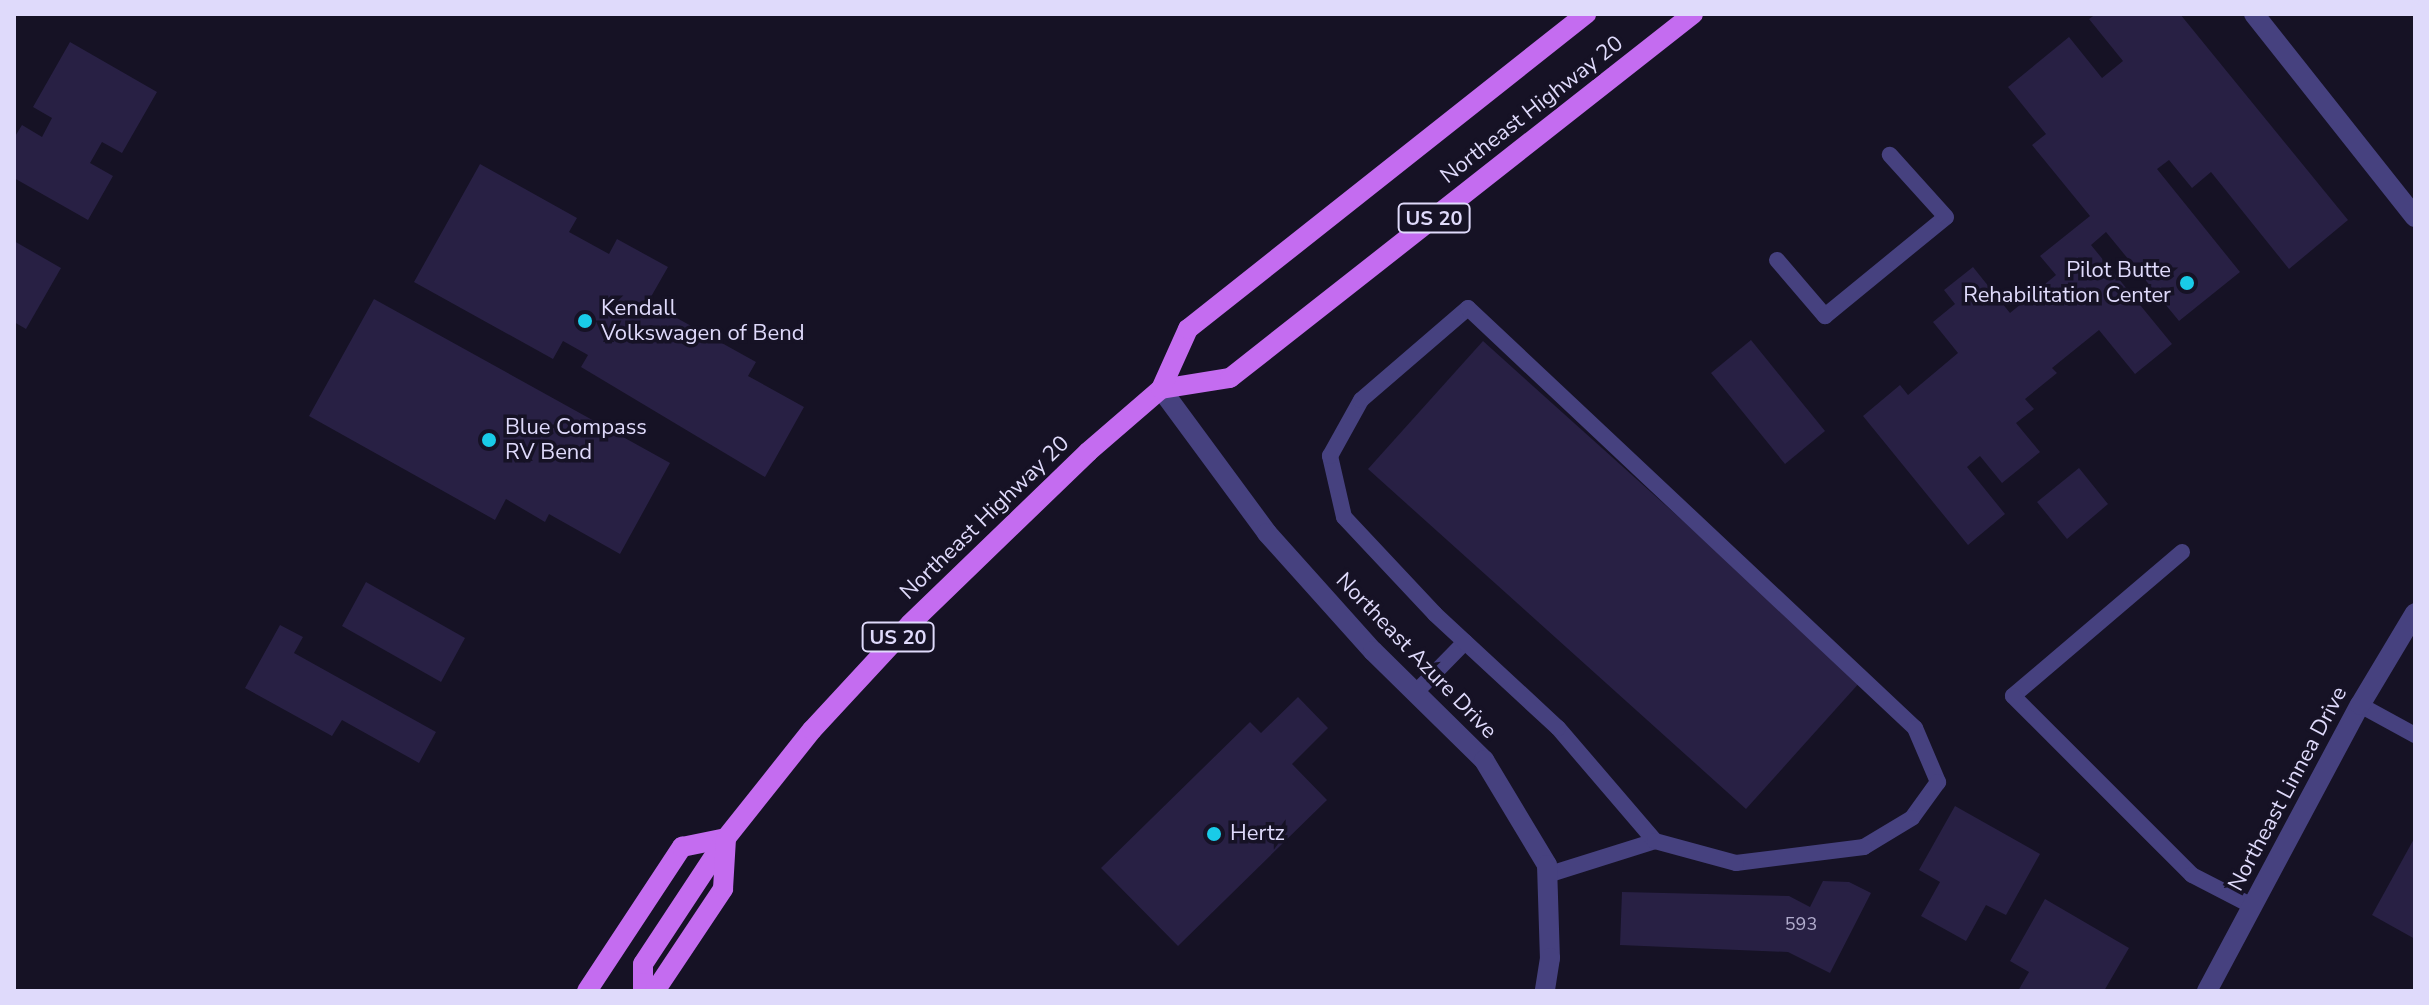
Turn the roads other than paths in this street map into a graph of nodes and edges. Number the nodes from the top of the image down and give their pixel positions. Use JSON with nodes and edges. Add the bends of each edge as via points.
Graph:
{"nodes":[{"id":1,"x":1586,"y":14,"type":"edge"},
{"id":2,"x":1693,"y":14,"type":"edge"},
{"id":3,"x":2254,"y":14,"type":"edge"},
{"id":4,"x":1890,"y":155,"type":"dead end"},
{"id":5,"x":2415,"y":217,"type":"edge"},
{"id":6,"x":1777,"y":260,"type":"dead end"},
{"id":7,"x":1161,"y":389,"type":"junction"},
{"id":8,"x":2182,"y":552,"type":"dead end"},
{"id":9,"x":2415,"y":613,"type":"edge"},
{"id":10,"x":1465,"y":642,"type":"junction"},
{"id":11,"x":1416,"y":692,"type":"junction"},
{"id":12,"x":2360,"y":705,"type":"junction"},
{"id":13,"x":2415,"y":735,"type":"edge"},
{"id":14,"x":726,"y":838,"type":"junction"},
{"id":15,"x":1655,"y":841,"type":"junction"},
{"id":16,"x":1547,"y":875,"type":"junction"},
{"id":17,"x":2252,"y":906,"type":"junction"},
{"id":18,"x":588,"y":990,"type":"edge"},
{"id":19,"x":643,"y":991,"type":"edge"},
{"id":20,"x":655,"y":991,"type":"edge"},
{"id":21,"x":1545,"y":991,"type":"edge"},
{"id":22,"x":2207,"y":991,"type":"edge"}],
"edges":[{"from":1,"to":7,"type":"main road","name":"Northeast Highway 20","number":"US 20","via":[[1188,329]]},
{"from":2,"to":7,"type":"main road","name":"Northeast Highway 20","number":"US 20","via":[[1230,378]]},
{"from":3,"to":5,"type":"street"},
{"from":4,"to":6,"type":"lane","via":[[1946,217],[1825,316]]},
{"from":7,"to":11,"type":"street","name":"Northeast Azure Drive","via":[[1267,533]]},
{"from":7,"to":14,"type":"main road","name":"Northeast Highway 20","number":"US 20","via":[[910,624],[812,730]]},
{"from":8,"to":17,"type":"lane","via":[[2013,696],[2192,875]]},
{"from":9,"to":12,"type":"street","name":"Northeast Linnea Drive"},
{"from":10,"to":11,"type":"lane"},
{"from":10,"to":15,"type":"lane","via":[[1558,728]]},
{"from":10,"to":15,"type":"lane","via":[[1344,517],[1330,456],[1361,400],[1468,308],[1915,728],[1938,782],[1912,818],[1864,847],[1736,863]]},
{"from":11,"to":16,"type":"street","name":"Northeast Azure Drive","via":[[1484,760],[1547,865]]},
{"from":12,"to":13,"type":"lane"},
{"from":12,"to":17,"type":"street","name":"Northeast Linnea Drive"},
{"from":14,"to":18,"type":"main road","via":[[682,847]]},
{"from":14,"to":19,"type":"main road","name":"Northeast Highway 20","via":[[643,964]]},
{"from":14,"to":20,"type":"main road","via":[[723,889]]},
{"from":15,"to":16,"type":"lane"},
{"from":16,"to":21,"type":"street","name":"Northeast Azure Drive","via":[[1550,958]]},
{"from":17,"to":22,"type":"street","name":"Northeast Linnea Drive"}]}
